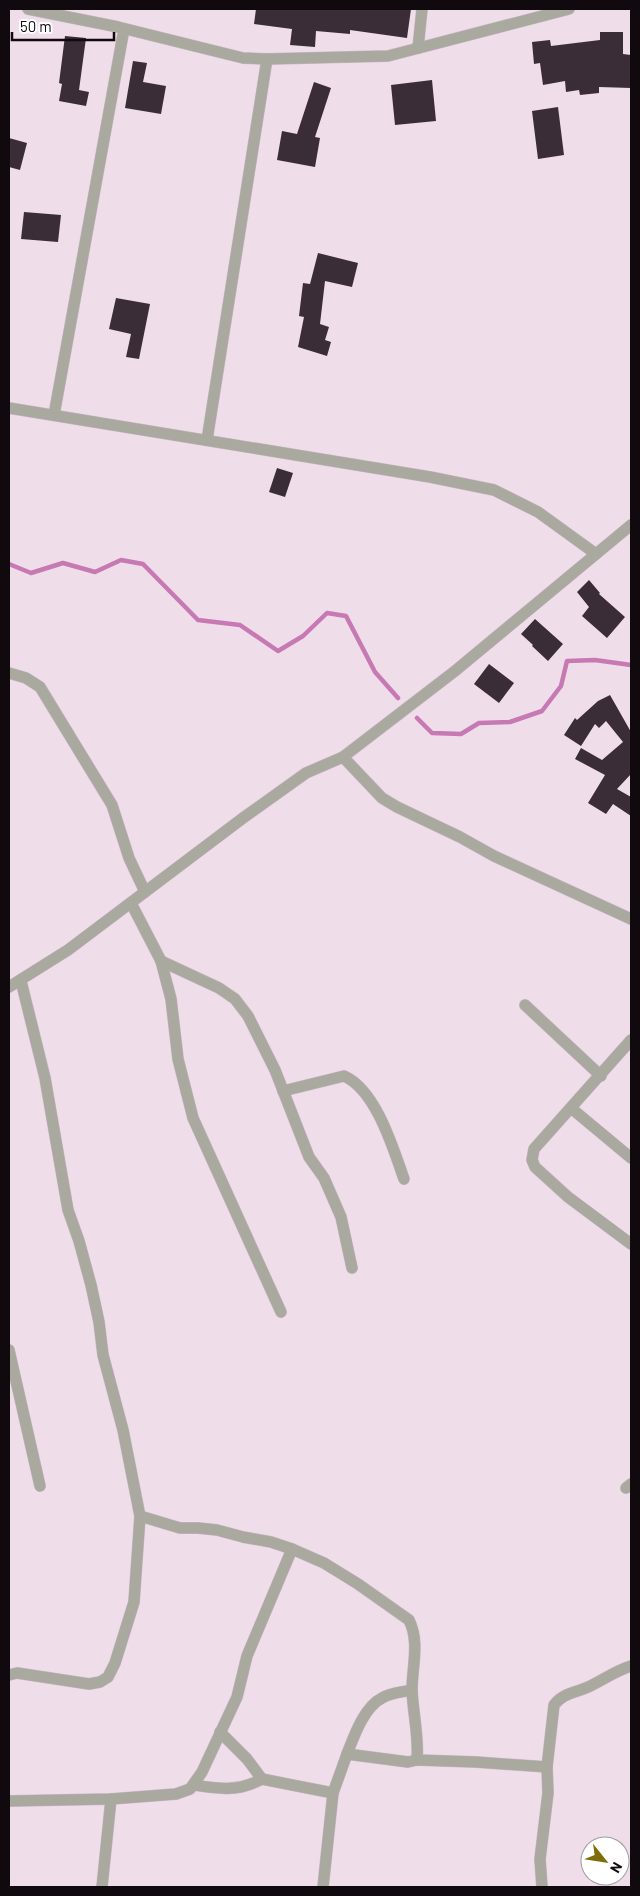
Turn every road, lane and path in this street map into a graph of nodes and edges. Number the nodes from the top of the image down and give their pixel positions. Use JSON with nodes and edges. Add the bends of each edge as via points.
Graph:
{"nodes":[{"id":1,"x":28,"y":9,"type":"edge"},
{"id":2,"x":422,"y":9,"type":"edge"},
{"id":3,"x":568,"y":9,"type":"edge"},
{"id":4,"x":124,"y":29,"type":"junction"},
{"id":5,"x":418,"y":48,"type":"junction"},
{"id":6,"x":267,"y":60,"type":"junction"},
{"id":7,"x":9,"y":408,"type":"edge"},
{"id":8,"x":54,"y":415,"type":"junction"},
{"id":9,"x":207,"y":440,"type":"junction"},
{"id":10,"x":631,"y":525,"type":"edge"},
{"id":11,"x":596,"y":554,"type":"junction"},
{"id":12,"x":9,"y":673,"type":"edge"},
{"id":13,"x":343,"y":757,"type":"junction"},
{"id":14,"x":145,"y":892,"type":"junction"},
{"id":15,"x":131,"y":902,"type":"junction"},
{"id":16,"x":631,"y":919,"type":"edge"},
{"id":17,"x":161,"y":961,"type":"junction"},
{"id":18,"x":21,"y":981,"type":"junction"},
{"id":19,"x":9,"y":987,"type":"edge"},
{"id":20,"x":525,"y":1005,"type":"dead end"},
{"id":21,"x":631,"y":1040,"type":"edge"},
{"id":22,"x":601,"y":1076,"type":"junction"},
{"id":23,"x":283,"y":1091,"type":"junction"},
{"id":24,"x":571,"y":1108,"type":"junction"},
{"id":25,"x":631,"y":1158,"type":"edge"},
{"id":26,"x":404,"y":1179,"type":"dead end"},
{"id":27,"x":631,"y":1244,"type":"edge"},
{"id":28,"x":352,"y":1268,"type":"dead end"},
{"id":29,"x":281,"y":1312,"type":"dead end"},
{"id":30,"x":9,"y":1350,"type":"edge"},
{"id":31,"x":40,"y":1486,"type":"dead end"},
{"id":32,"x":140,"y":1516,"type":"junction"},
{"id":33,"x":292,"y":1549,"type":"junction"},
{"id":34,"x":631,"y":1666,"type":"edge"},
{"id":35,"x":9,"y":1675,"type":"edge"},
{"id":36,"x":412,"y":1690,"type":"junction"},
{"id":37,"x":220,"y":1732,"type":"junction"},
{"id":38,"x":347,"y":1754,"type":"junction"},
{"id":39,"x":417,"y":1760,"type":"junction"},
{"id":40,"x":548,"y":1767,"type":"junction"},
{"id":41,"x":262,"y":1779,"type":"junction"},
{"id":42,"x":194,"y":1785,"type":"junction"},
{"id":43,"x":333,"y":1792,"type":"junction"},
{"id":44,"x":111,"y":1799,"type":"junction"},
{"id":45,"x":9,"y":1801,"type":"edge"},
{"id":46,"x":102,"y":1887,"type":"edge"},
{"id":47,"x":323,"y":1887,"type":"edge"},
{"id":48,"x":542,"y":1887,"type":"edge"}],
"edges":[{"from":1,"to":4,"type":"street"},
{"from":2,"to":5,"type":"street"},
{"from":3,"to":5,"type":"street"},
{"from":4,"to":6,"type":"street","via":[[244,58]]},
{"from":4,"to":8,"type":"street"},
{"from":5,"to":6,"type":"street","via":[[388,56]]},
{"from":6,"to":9,"type":"street"},
{"from":7,"to":8,"type":"street"},
{"from":8,"to":9,"type":"street"},
{"from":9,"to":11,"type":"street","via":[[494,490],[538,512]]},
{"from":10,"to":11,"type":"street"},
{"from":11,"to":13,"type":"street","via":[[455,671]]},
{"from":12,"to":14,"type":"street","via":[[40,687],[112,805],[129,858]]},
{"from":13,"to":14,"type":"street","via":[[306,773]]},
{"from":13,"to":16,"type":"street","via":[[382,798],[397,807]]},
{"from":14,"to":15,"type":"street"},
{"from":15,"to":17,"type":"street"},
{"from":15,"to":18,"type":"street"},
{"from":17,"to":23,"type":"street","via":[[235,999],[248,1016]]},
{"from":17,"to":29,"type":"street","via":[[171,998],[178,1060],[193,1118]]},
{"from":18,"to":19,"type":"street"},
{"from":18,"to":32,"type":"street","via":[[45,1078],[68,1210],[93,1294],[103,1355],[123,1430]]},
{"from":20,"to":22,"type":"street"},
{"from":21,"to":22,"type":"street"},
{"from":22,"to":24,"type":"street"},
{"from":23,"to":26,"type":"street","via":[[344,1076],[353,1080],[388,1131]]},
{"from":23,"to":28,"type":"street","via":[[309,1157],[324,1178],[341,1217]]},
{"from":24,"to":25,"type":"street"},
{"from":24,"to":27,"type":"street","via":[[534,1149],[532,1160],[535,1167],[568,1197]]},
{"from":30,"to":31,"type":"street"},
{"from":32,"to":33,"type":"street","via":[[180,1528],[217,1530]]},
{"from":32,"to":35,"type":"street","via":[[134,1602],[108,1677],[89,1684],[17,1673]]},
{"from":33,"to":36,"type":"street","via":[[324,1563],[409,1620],[415,1641]]},
{"from":33,"to":37,"type":"street","via":[[247,1656],[236,1697]]},
{"from":34,"to":40,"type":"street","via":[[559,1698],[554,1705]]},
{"from":36,"to":38,"type":"street","via":[[381,1698],[372,1706],[361,1720]]},
{"from":36,"to":39,"type":"street"},
{"from":37,"to":41,"type":"street"},
{"from":37,"to":42,"type":"street"},
{"from":38,"to":39,"type":"street","via":[[408,1762]]},
{"from":38,"to":43,"type":"street"},
{"from":39,"to":40,"type":"street"},
{"from":40,"to":48,"type":"street","via":[[540,1859]]},
{"from":41,"to":42,"type":"street","via":[[249,1786],[223,1790]]},
{"from":41,"to":43,"type":"street"},
{"from":42,"to":44,"type":"street","via":[[176,1794]]},
{"from":43,"to":47,"type":"street"},
{"from":44,"to":45,"type":"street"},
{"from":44,"to":46,"type":"street"}]}
